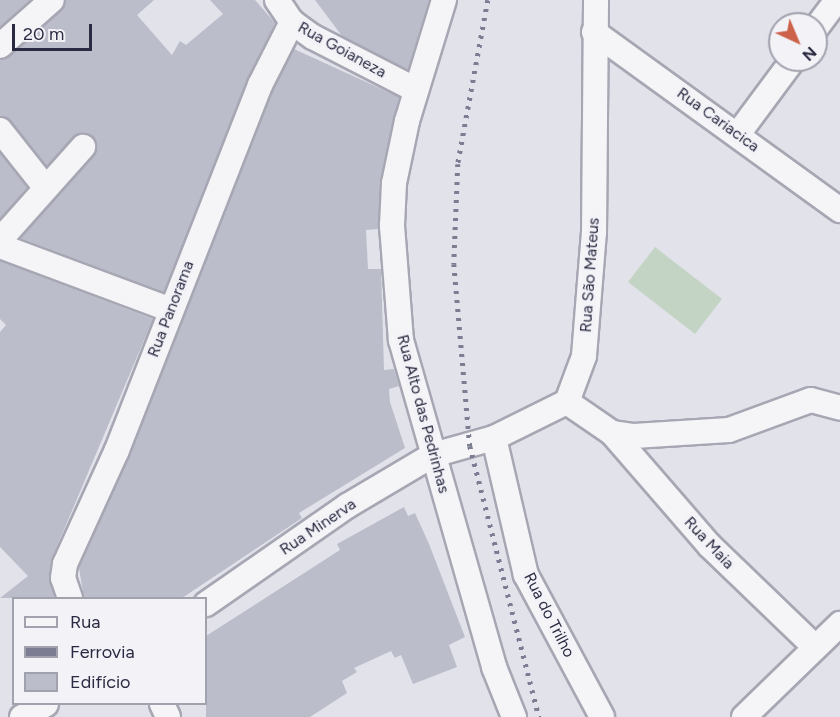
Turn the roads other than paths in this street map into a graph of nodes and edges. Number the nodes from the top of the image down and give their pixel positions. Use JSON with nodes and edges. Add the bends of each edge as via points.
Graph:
{"nodes":[{"id":1,"x":52,"y":0,"type":"edge"},
{"id":2,"x":277,"y":0,"type":"edge"},
{"id":3,"x":444,"y":0,"type":"edge"},
{"id":4,"x":596,"y":0,"type":"edge"},
{"id":5,"x":292,"y":22,"type":"junction"},
{"id":6,"x":594,"y":32,"type":"junction"},
{"id":7,"x":0,"y":46,"type":"edge"},
{"id":8,"x":784,"y":72,"type":"edge"},
{"id":9,"x":416,"y":90,"type":"junction"},
{"id":10,"x":0,"y":130,"type":"edge"},
{"id":11,"x":738,"y":134,"type":"junction"},
{"id":12,"x":83,"y":147,"type":"dead end"},
{"id":13,"x":45,"y":187,"type":"junction"},
{"id":14,"x":840,"y":210,"type":"edge"},
{"id":15,"x":0,"y":240,"type":"edge"},
{"id":16,"x":0,"y":246,"type":"edge"},
{"id":17,"x":171,"y":310,"type":"junction"},
{"id":18,"x":567,"y":402,"type":"junction"},
{"id":19,"x":840,"y":408,"type":"edge"},
{"id":20,"x":612,"y":433,"type":"junction"},
{"id":21,"x":494,"y":438,"type":"junction"},
{"id":22,"x":433,"y":455,"type":"junction"},
{"id":23,"x":70,"y":597,"type":"edge"},
{"id":24,"x":207,"y":603,"type":"edge"},
{"id":25,"x":840,"y":624,"type":"edge"},
{"id":26,"x":814,"y":646,"type":"junction"},
{"id":27,"x":44,"y":705,"type":"edge"},
{"id":28,"x":22,"y":717,"type":"edge"},
{"id":29,"x":514,"y":717,"type":"edge"},
{"id":30,"x":602,"y":717,"type":"edge"},
{"id":31,"x":744,"y":717,"type":"edge"}],
"edges":[{"from":1,"to":7,"type":"street"},
{"from":2,"to":5,"type":"street","name":"Rua Goianeza"},
{"from":3,"to":9,"type":"street","name":"Rua Alto das Pedrinhas"},
{"from":4,"to":6,"type":"street","name":"Rua São Mateus"},
{"from":5,"to":9,"type":"street","name":"Rua Goianeza","via":[[313,37]]},
{"from":5,"to":17,"type":"street","name":"Rua Panorama","via":[[260,85]]},
{"from":6,"to":11,"type":"street","name":"Rua Cariacica"},
{"from":6,"to":18,"type":"street","name":"Rua São Mateus","via":[[594,233],[584,356]]},
{"from":8,"to":11,"type":"street"},
{"from":9,"to":22,"type":"street","name":"Rua Alto das Pedrinhas","via":[[398,156],[392,226],[401,340]]},
{"from":10,"to":13,"type":"street"},
{"from":11,"to":14,"type":"street","name":"Rua Cariacica"},
{"from":12,"to":13,"type":"street"},
{"from":13,"to":15,"type":"street"},
{"from":16,"to":17,"type":"street"},
{"from":17,"to":23,"type":"street","name":"Rua Panorama","via":[[117,450],[65,564],[63,578]]},
{"from":18,"to":20,"type":"street","name":"Rua Maia"},
{"from":18,"to":21,"type":"street"},
{"from":19,"to":20,"type":"street","via":[[811,400],[747,426],[708,434]]},
{"from":20,"to":26,"type":"street","name":"Rua Maia","via":[[709,545]]},
{"from":21,"to":22,"type":"street"},
{"from":21,"to":30,"type":"street","name":"Rua do Trilho","via":[[526,575]]},
{"from":22,"to":24,"type":"street","name":"Rua Minerva","via":[[347,506]]},
{"from":22,"to":29,"type":"street","name":"Rua Alto das Pedrinhas","via":[[494,667]]},
{"from":25,"to":26,"type":"street"},
{"from":26,"to":31,"type":"street"},
{"from":27,"to":28,"type":"street"}]}
